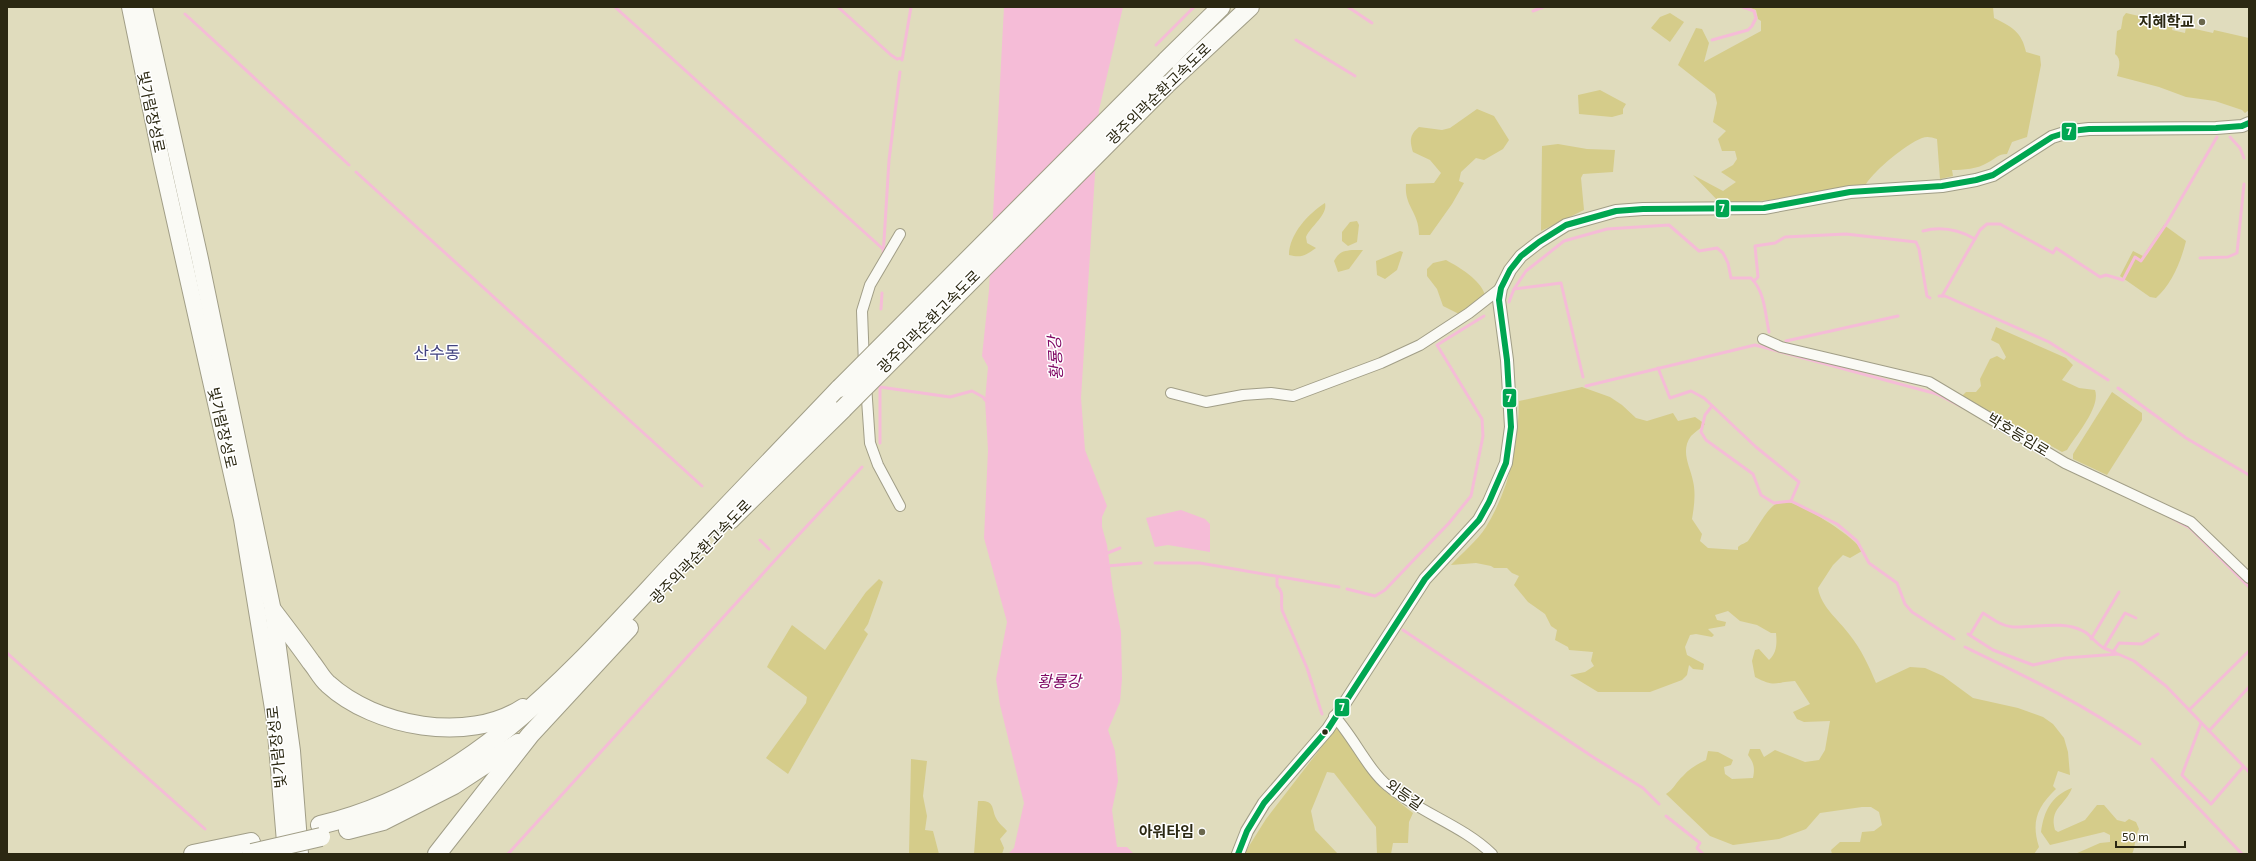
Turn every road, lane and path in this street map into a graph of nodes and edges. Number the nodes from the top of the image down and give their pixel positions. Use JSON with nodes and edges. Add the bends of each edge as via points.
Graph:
{"nodes":[{"id":1,"x":120,"y":7,"type":"edge"},
{"id":2,"x":130,"y":7,"type":"edge"},
{"id":3,"x":144,"y":7,"type":"edge"},
{"id":4,"x":152,"y":7,"type":"edge"},
{"id":5,"x":1221,"y":7,"type":"edge"},
{"id":6,"x":1250,"y":7,"type":"edge"},
{"id":7,"x":138,"y":52,"type":"junction"},
{"id":8,"x":156,"y":56,"type":"junction"},
{"id":9,"x":2249,"y":123,"type":"edge"},
{"id":10,"x":900,"y":234,"type":"dead end"},
{"id":11,"x":1501,"y":288,"type":"junction"},
{"id":12,"x":1763,"y":339,"type":"dead end"},
{"id":13,"x":1171,"y":393,"type":"dead end"},
{"id":14,"x":900,"y":506,"type":"dead end"},
{"id":15,"x":705,"y":538,"type":"junction"},
{"id":16,"x":2249,"y":578,"type":"edge"},
{"id":17,"x":273,"y":611,"type":"junction"},
{"id":18,"x":610,"y":640,"type":"junction"},
{"id":19,"x":550,"y":690,"type":"junction"},
{"id":20,"x":1334,"y":716,"type":"junction"},
{"id":21,"x":530,"y":734,"type":"junction"},
{"id":22,"x":321,"y":831,"type":"junction"},
{"id":23,"x":250,"y":850,"type":"edge"},
{"id":24,"x":193,"y":854,"type":"edge"},
{"id":25,"x":286,"y":854,"type":"edge"},
{"id":26,"x":300,"y":854,"type":"edge"},
{"id":27,"x":437,"y":854,"type":"edge"},
{"id":28,"x":1238,"y":854,"type":"edge"},
{"id":29,"x":1492,"y":854,"type":"edge"}],
"edges":[{"from":1,"to":7,"type":"highway"},
{"from":2,"to":7,"type":"highway","name":"빛가람장성로"},
{"from":3,"to":8,"type":"highway","name":"빛가람장성로"},
{"from":4,"to":8,"type":"highway"},
{"from":5,"to":15,"type":"highway","name":"광주외곽순환고속도로","bridge":true,"via":[[840,388]]},
{"from":6,"to":15,"type":"highway","name":"광주외곽순환고속도로","bridge":true,"via":[[1166,85],[842,409]]},
{"from":7,"to":25,"type":"highway","name":"빛가람장성로","via":[[242,519],[275,722]]},
{"from":8,"to":17,"type":"highway","name":"빛가람장성로"},
{"from":9,"to":11,"type":"street","via":[[2216,128],[2071,131],[2052,137],[1993,175],[1942,186],[1850,192],[1759,208],[1616,211],[1566,224],[1533,246],[1510,270]]},
{"from":10,"to":14,"type":"street","via":[[870,284],[862,311],[870,443],[878,465]]},
{"from":11,"to":13,"type":"street","via":[[1469,313],[1420,345],[1382,363],[1293,396],[1271,393],[1206,402]]},
{"from":11,"to":20,"type":"street","via":[[1500,314],[1507,360],[1511,427],[1509,451],[1499,481],[1479,520],[1425,579]]},
{"from":12,"to":16,"type":"street","name":"박호등임로","via":[[1781,347],[1929,382],[2065,463],[2191,522]]},
{"from":15,"to":18,"type":"highway","name":"광주외곽순환고속도로"},
{"from":15,"to":18,"type":"highway","name":"광주외곽순환고속도로","via":[[637,602]]},
{"from":17,"to":19,"type":"highway","via":[[327,683],[354,703],[378,715],[414,725],[469,726],[510,716]]},
{"from":17,"to":26,"type":"highway","name":"빛가람장성로","via":[[292,750]]},
{"from":18,"to":19,"type":"highway"},
{"from":18,"to":21,"type":"highway"},
{"from":19,"to":22,"type":"highway","via":[[514,725],[474,755],[412,792]]},
{"from":20,"to":28,"type":"street","via":[[1328,729],[1264,803]]},
{"from":20,"to":29,"type":"street","name":"외등길","via":[[1387,785],[1410,802],[1481,843]]},
{"from":21,"to":22,"type":"highway","via":[[454,785],[383,821]]},
{"from":21,"to":27,"type":"highway"},
{"from":22,"to":23,"type":"highway"},
{"from":23,"to":24,"type":"highway"}]}
